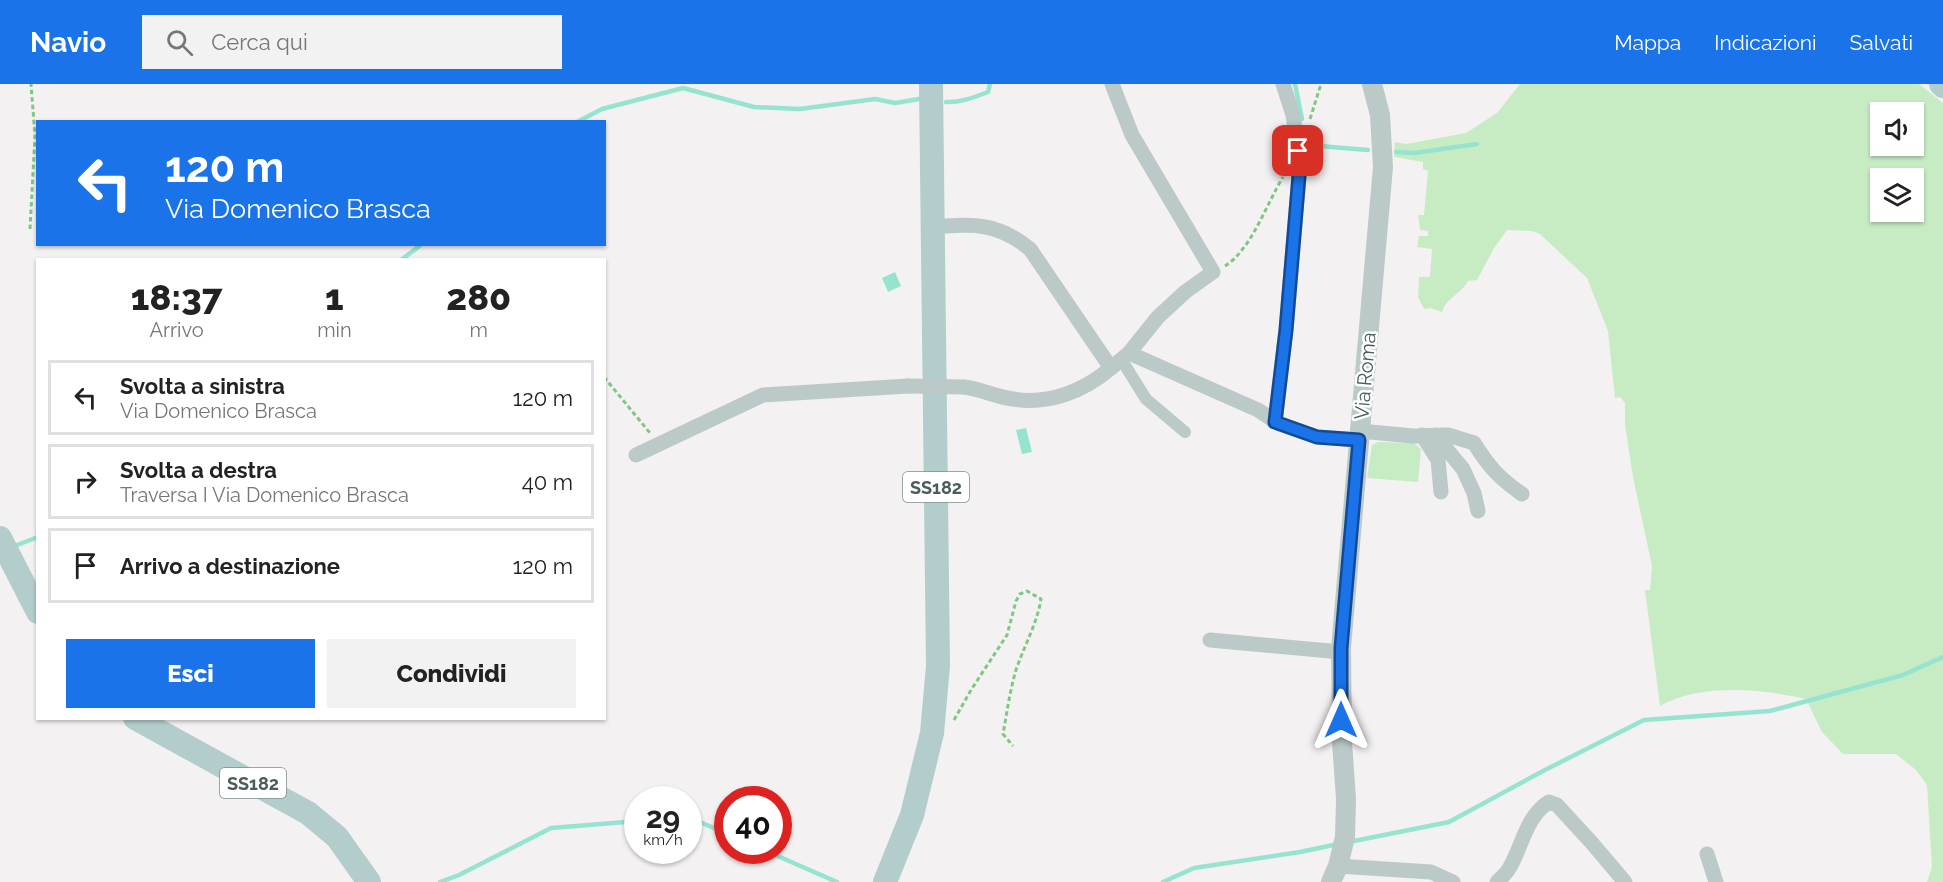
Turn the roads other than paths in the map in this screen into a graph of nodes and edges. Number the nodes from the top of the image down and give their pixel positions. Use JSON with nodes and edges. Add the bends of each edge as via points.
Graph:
{"nodes":[{"id":1,"x":931,"y":84,"type":"edge"},
{"id":2,"x":1112,"y":84,"type":"edge"},
{"id":3,"x":1283,"y":84,"type":"edge"},
{"id":4,"x":1372,"y":84,"type":"edge"},
{"id":5,"x":933,"y":226,"type":"junction"},
{"id":6,"x":1120,"y":360,"type":"junction"},
{"id":7,"x":1275,"y":422,"type":"junction"},
{"id":8,"x":1185,"y":432,"type":"dead end"},
{"id":9,"x":1360,"y":435,"type":"junction"},
{"id":10,"x":1429,"y":435,"type":"junction"},
{"id":11,"x":636,"y":454,"type":"dead end"},
{"id":12,"x":1441,"y":492,"type":"dead end"},
{"id":13,"x":1522,"y":494,"type":"dead end"},
{"id":14,"x":1478,"y":511,"type":"dead end"},
{"id":15,"x":4,"y":546,"type":"edge"},
{"id":16,"x":36,"y":608,"type":"edge"},
{"id":17,"x":1210,"y":640,"type":"dead end"},
{"id":18,"x":1341,"y":652,"type":"junction"},
{"id":19,"x":139,"y":720,"type":"edge"},
{"id":20,"x":1707,"y":854,"type":"dead end"},
{"id":21,"x":1339,"y":860,"type":"edge"},
{"id":22,"x":363,"y":873,"type":"edge"},
{"id":23,"x":1399,"y":876,"type":"edge"},
{"id":24,"x":885,"y":882,"type":"edge"},
{"id":25,"x":1453,"y":882,"type":"edge"},
{"id":26,"x":1497,"y":882,"type":"edge"},
{"id":27,"x":1625,"y":882,"type":"edge"},
{"id":28,"x":1716,"y":882,"type":"edge"}],
"edges":[{"from":1,"to":5,"type":"main road","number":"SS182"},
{"from":2,"to":6,"type":"street","via":[[1132,135],[1213,272],[1158,317]]},
{"from":3,"to":7,"type":"street","via":[[1293,115],[1300,164]]},
{"from":4,"to":9,"type":"street","name":"Via Roma","via":[[1380,115],[1383,167]]},
{"from":5,"to":6,"type":"street","via":[[987,226],[1020,241]]},
{"from":5,"to":24,"type":"main road","number":"SS182","via":[[938,666],[932,733],[912,815]]},
{"from":6,"to":7,"type":"street","via":[[1258,410]]},
{"from":6,"to":8,"type":"street","via":[[1146,399]]},
{"from":6,"to":11,"type":"street","bridge":true,"via":[[1100,378],[1054,399],[1011,399],[964,387],[908,386],[764,395]]},
{"from":7,"to":9,"type":"street","via":[[1317,437]]},
{"from":9,"to":10,"type":"street"},
{"from":9,"to":18,"type":"street","name":"Via Roma"},
{"from":10,"to":12,"type":"street","via":[[1438,460]]},
{"from":10,"to":13,"type":"street","via":[[1448,435],[1474,443],[1501,479]]},
{"from":10,"to":14,"type":"street","via":[[1463,469]]},
{"from":15,"to":16,"type":"main road"},
{"from":17,"to":18,"type":"street"},
{"from":18,"to":21,"type":"street","name":"Via Roma","via":[[1346,799]]},
{"from":19,"to":22,"type":"main road","number":"SS182","via":[[308,813],[337,837]]},
{"from":20,"to":28,"type":"street"},
{"from":21,"to":23,"type":"street"},
{"from":23,"to":25,"type":"street","via":[[1431,872]]},
{"from":26,"to":27,"type":"street","via":[[1509,870],[1540,807],[1549,802],[1557,805]]}]}
